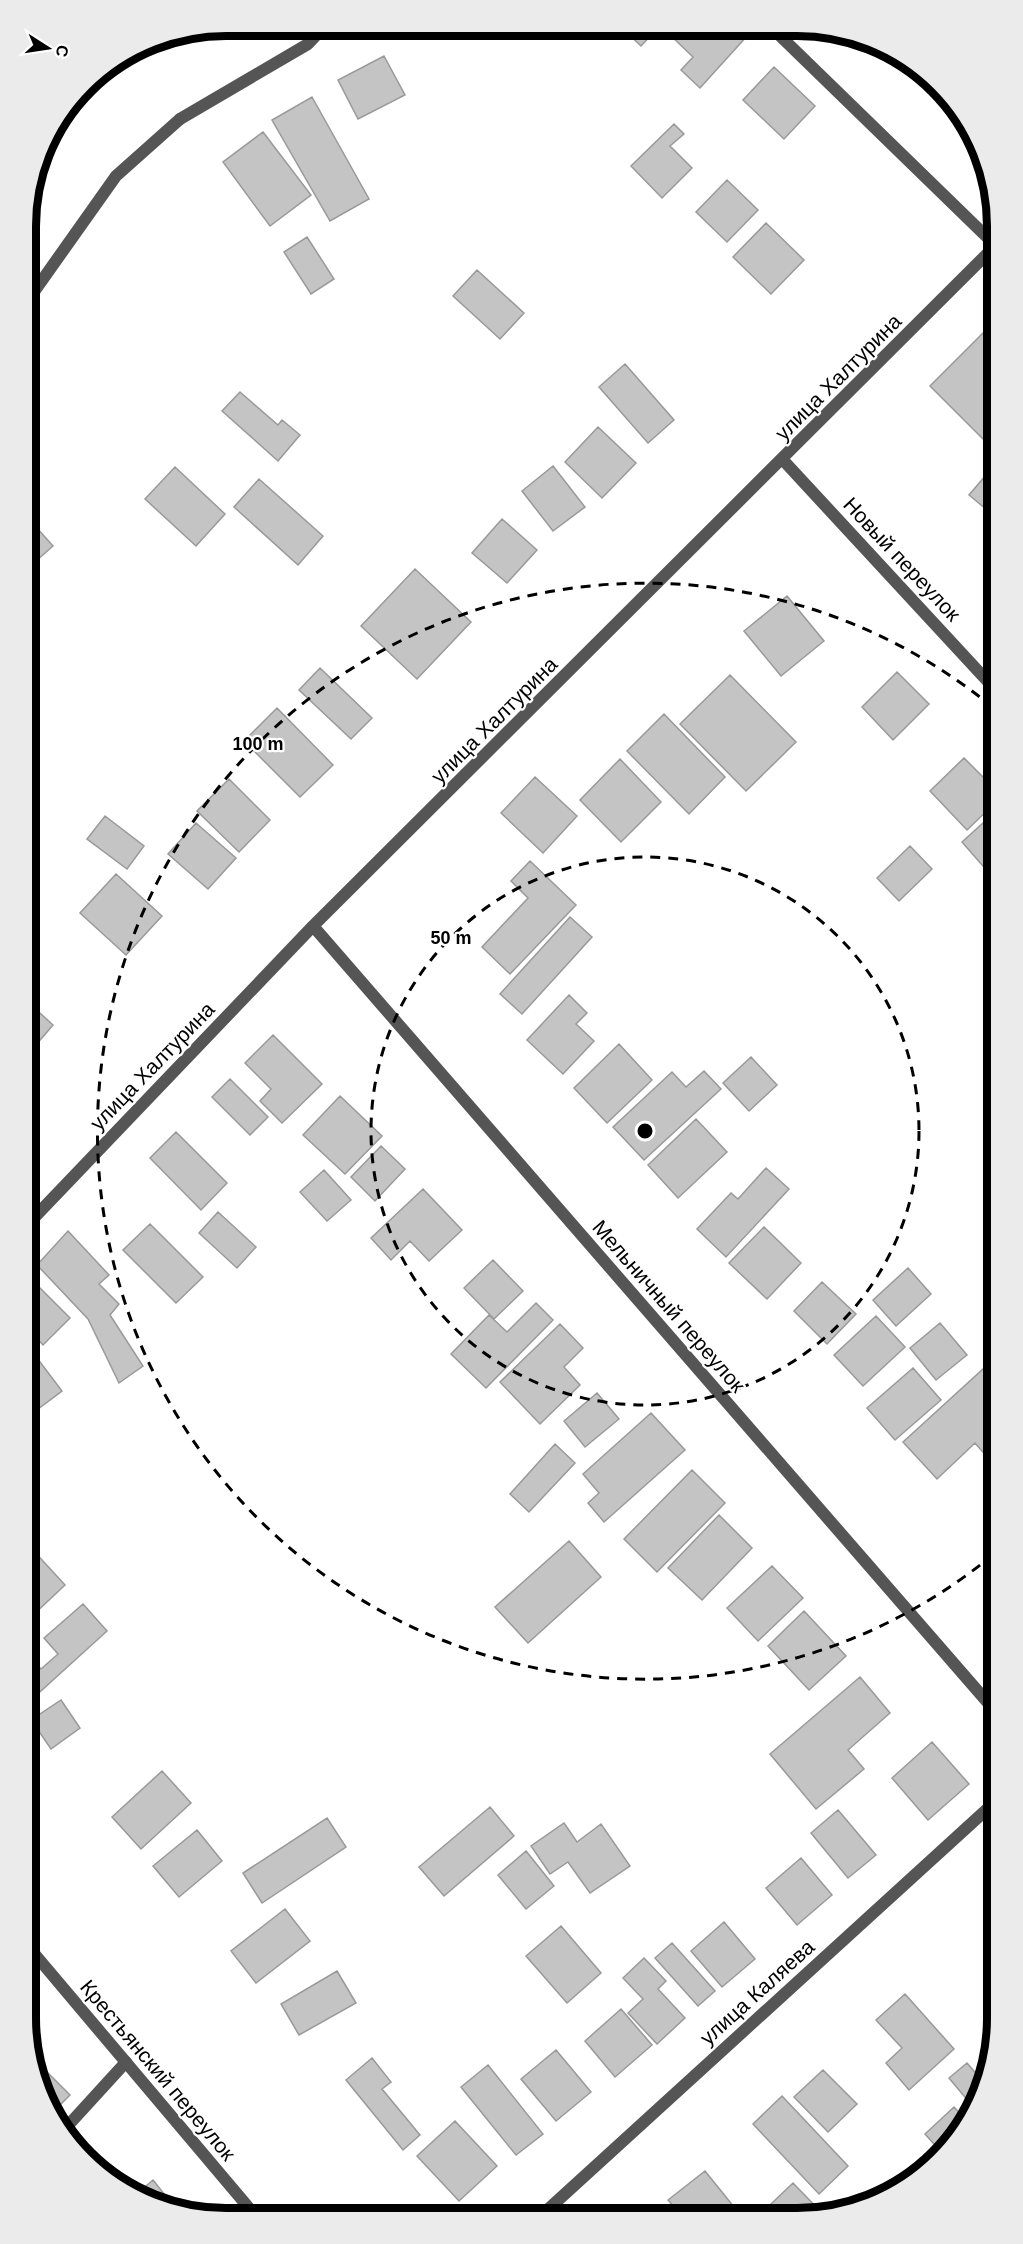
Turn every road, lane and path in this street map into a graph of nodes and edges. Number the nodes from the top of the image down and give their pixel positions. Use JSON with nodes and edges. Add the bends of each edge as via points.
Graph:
{"nodes":[{"id":1,"x":316,"y":36,"type":"edge"},
{"id":2,"x":780,"y":36,"type":"edge"},
{"id":3,"x":987,"y":237,"type":"edge"},
{"id":4,"x":987,"y":254,"type":"edge"},
{"id":5,"x":36,"y":289,"type":"edge"},
{"id":6,"x":783,"y":459,"type":"junction"},
{"id":7,"x":987,"y":681,"type":"edge"},
{"id":8,"x":313,"y":926,"type":"junction"},
{"id":9,"x":36,"y":1217,"type":"edge"},
{"id":10,"x":987,"y":1702,"type":"edge"},
{"id":11,"x":987,"y":1808,"type":"edge"},
{"id":12,"x":36,"y":1956,"type":"edge"},
{"id":13,"x":126,"y":2062,"type":"junction"},
{"id":14,"x":69,"y":2125,"type":"edge"},
{"id":15,"x":249,"y":2208,"type":"edge"},
{"id":16,"x":549,"y":2208,"type":"edge"}],
"edges":[{"from":1,"to":5,"type":"street","via":[[180,119],[116,176]]},
{"from":2,"to":3,"type":"street"},
{"from":4,"to":6,"type":"street","name":"улица Халтурина"},
{"from":6,"to":7,"type":"street","name":"Новый переулок"},
{"from":6,"to":8,"type":"street","name":"улица Халтурина"},
{"from":8,"to":9,"type":"street","name":"улица Халтурина"},
{"from":8,"to":10,"type":"street","name":"Мельничный переулок"},
{"from":11,"to":16,"type":"street","name":"улица Каляева"},
{"from":12,"to":13,"type":"street","name":"Крестьянский переулок"},
{"from":13,"to":14,"type":"street"},
{"from":13,"to":15,"type":"street","name":"Крестьянский переулок"}]}
